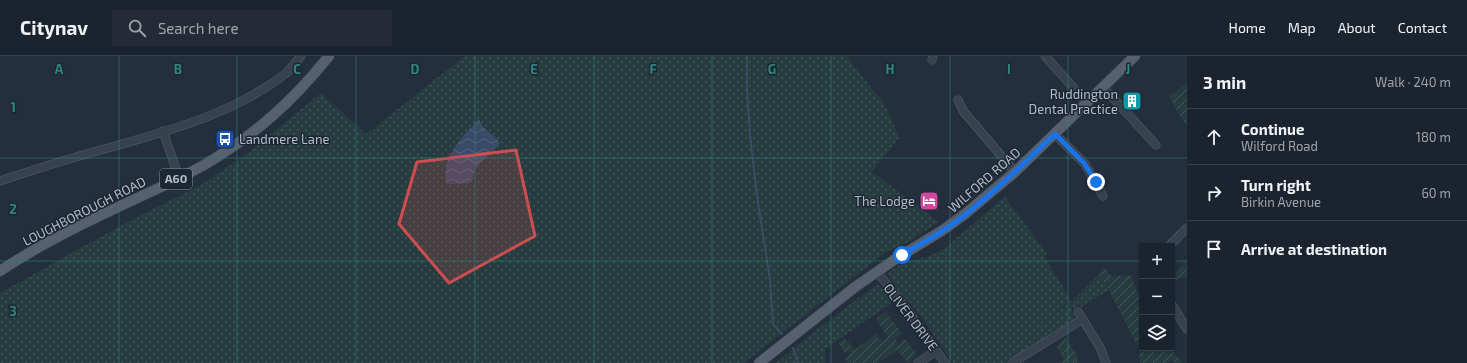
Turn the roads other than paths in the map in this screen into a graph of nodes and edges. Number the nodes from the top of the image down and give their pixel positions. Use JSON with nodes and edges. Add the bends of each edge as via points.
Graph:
{"nodes":[{"id":1,"x":301,"y":56,"type":"edge"},
{"id":2,"x":329,"y":56,"type":"edge"},
{"id":3,"x":1045,"y":56,"type":"edge"},
{"id":4,"x":1135,"y":56,"type":"edge"},
{"id":5,"x":1103,"y":87,"type":"junction"},
{"id":6,"x":958,"y":100,"type":"dead end"},
{"id":7,"x":1087,"y":102,"type":"junction"},
{"id":8,"x":163,"y":131,"type":"junction"},
{"id":9,"x":1055,"y":134,"type":"junction"},
{"id":10,"x":1156,"y":145,"type":"dead end"},
{"id":11,"x":1015,"y":172,"type":"junction"},
{"id":12,"x":179,"y":178,"type":"junction"},
{"id":13,"x":0,"y":182,"type":"edge"},
{"id":14,"x":1103,"y":196,"type":"dead end"},
{"id":15,"x":1187,"y":228,"type":"edge"},
{"id":16,"x":1172,"y":243,"type":"edge"},
{"id":17,"x":0,"y":271,"type":"edge"},
{"id":18,"x":877,"y":272,"type":"junction"},
{"id":19,"x":1175,"y":310,"type":"edge"},
{"id":20,"x":1078,"y":312,"type":"dead end"},
{"id":21,"x":1083,"y":319,"type":"junction"},
{"id":22,"x":1187,"y":329,"type":"edge"},
{"id":23,"x":936,"y":350,"type":"junction"},
{"id":24,"x":759,"y":363,"type":"edge"},
{"id":25,"x":918,"y":363,"type":"edge"},
{"id":26,"x":945,"y":363,"type":"edge"},
{"id":27,"x":1012,"y":363,"type":"edge"},
{"id":28,"x":1106,"y":363,"type":"edge"}],
"edges":[{"from":1,"to":8,"type":"street","via":[[286,74],[251,97],[225,110]]},
{"from":2,"to":12,"type":"main road","name":"LOUGHBOROUGH ROAD","number":"A60","via":[[293,98],[260,127]]},
{"from":3,"to":7,"type":"street"},
{"from":4,"to":5,"type":"main road","name":"WILFORD ROAD"},
{"from":5,"to":7,"type":"main road","name":"WILFORD ROAD"},
{"from":5,"to":10,"type":"street"},
{"from":6,"to":11,"type":"street","via":[[964,112]]},
{"from":7,"to":9,"type":"main road","name":"WILFORD ROAD"},
{"from":8,"to":12,"type":"street"},
{"from":8,"to":13,"type":"street","via":[[54,163]]},
{"from":9,"to":11,"type":"main road","name":"WILFORD ROAD"},
{"from":9,"to":14,"type":"street","via":[[1085,164]]},
{"from":11,"to":18,"type":"main road","name":"WILFORD ROAD","via":[[954,223]]},
{"from":12,"to":17,"type":"main road","name":"LOUGHBOROUGH ROAD","number":"A60","via":[[50,240]]},
{"from":15,"to":16,"type":"street"},
{"from":18,"to":23,"type":"street","name":"OLIVER DRIVE"},
{"from":18,"to":24,"type":"main road","name":"WILFORD ROAD"},
{"from":19,"to":22,"type":"street"},
{"from":20,"to":21,"type":"street"},
{"from":21,"to":27,"type":"street"},
{"from":21,"to":28,"type":"street","via":[[1100,347]]},
{"from":23,"to":25,"type":"street"},
{"from":23,"to":26,"type":"street","name":"OLIVER DRIVE"}]}
